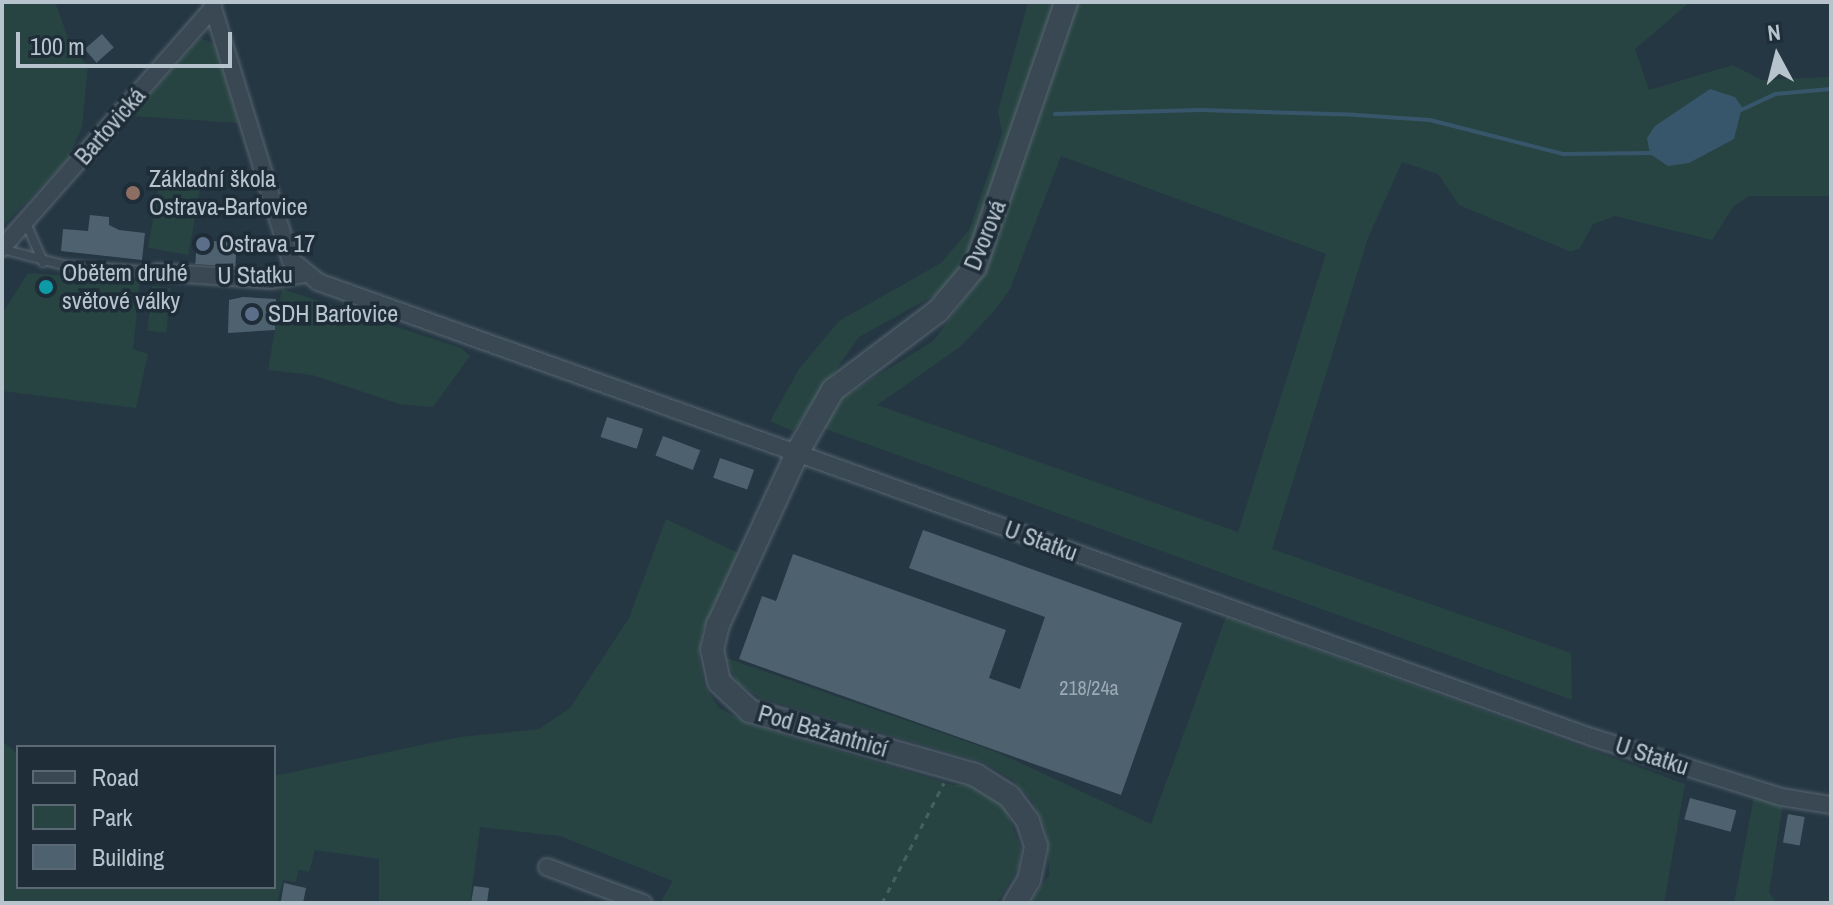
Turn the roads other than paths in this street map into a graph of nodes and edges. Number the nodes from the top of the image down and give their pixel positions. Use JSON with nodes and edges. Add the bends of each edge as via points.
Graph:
{"nodes":[{"id":1,"x":1066,"y":2,"type":"edge"},
{"id":2,"x":212,"y":5,"type":"edge"},
{"id":3,"x":26,"y":223,"type":"junction"},
{"id":4,"x":2,"y":248,"type":"edge"},
{"id":5,"x":43,"y":262,"type":"junction"},
{"id":6,"x":157,"y":272,"type":"joint"},
{"id":7,"x":304,"y":274,"type":"junction"},
{"id":8,"x":797,"y":453,"type":"junction"},
{"id":9,"x":1831,"y":805,"type":"edge"},
{"id":10,"x":547,"y":867,"type":"dead end"},
{"id":11,"x":643,"y":903,"type":"edge"},
{"id":12,"x":1015,"y":903,"type":"edge"}],
"edges":[{"from":1,"to":8,"type":"street","name":"Dvorová","via":[[975,267],[938,311],[833,390]]},
{"from":2,"to":3,"type":"street","name":"Bartovická"},
{"from":2,"to":7,"type":"street","name":"U Statku","via":[[285,246]]},
{"from":3,"to":4,"type":"street","name":"Bartovická"},
{"from":3,"to":5,"type":"lane"},
{"from":4,"to":5,"type":"lane"},
{"from":5,"to":6,"type":"lane"},
{"from":6,"to":7,"type":"street","name":"U Statku","via":[[271,280]]},
{"from":7,"to":8,"type":"street","name":"U Statku"},
{"from":8,"to":9,"type":"street","name":"U Statku","via":[[1594,738],[1781,797]]},
{"from":8,"to":12,"type":"street","name":"Pod Bažantnicí","via":[[718,625],[712,650],[719,682],[734,700],[761,716],[951,767],[996,786],[1020,809],[1036,846],[1029,880]]},
{"from":10,"to":11,"type":"street"}]}
